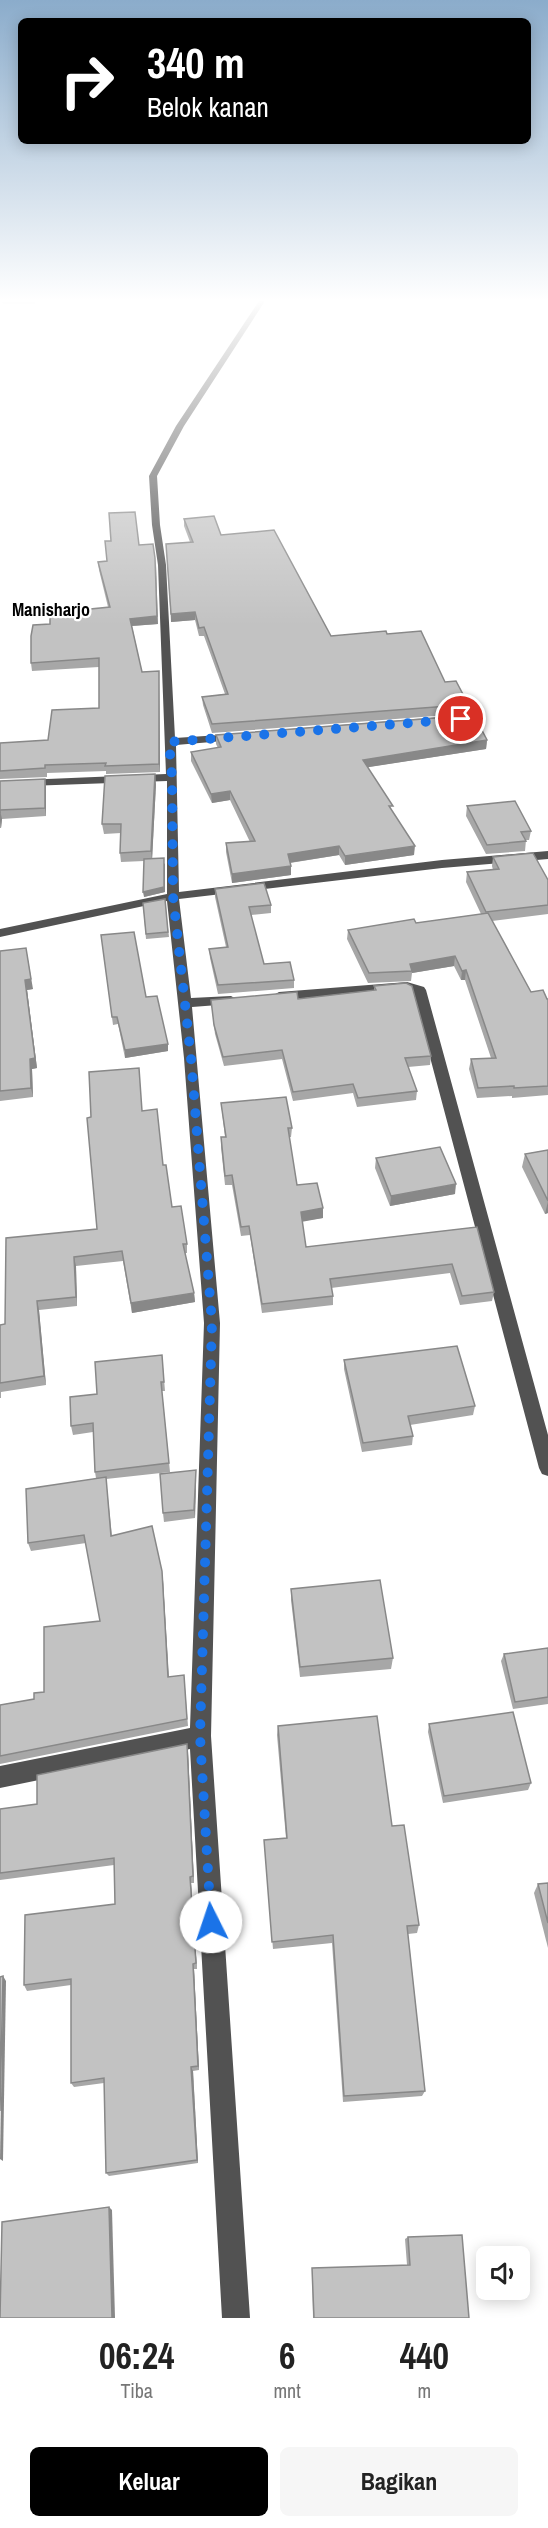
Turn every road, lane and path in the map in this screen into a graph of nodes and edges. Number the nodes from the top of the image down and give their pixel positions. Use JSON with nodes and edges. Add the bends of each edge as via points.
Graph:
{"nodes":[{"id":1,"x":191,"y":409,"type":"edge"},
{"id":2,"x":251,"y":735,"type":"edge"},
{"id":3,"x":169,"y":742,"type":"junction"},
{"id":4,"x":172,"y":777,"type":"junction"},
{"id":5,"x":0,"y":784,"type":"edge"},
{"id":6,"x":548,"y":855,"type":"edge"},
{"id":7,"x":173,"y":896,"type":"junction"},
{"id":8,"x":0,"y":933,"type":"edge"},
{"id":9,"x":267,"y":997,"type":"edge"},
{"id":10,"x":244,"y":999,"type":"edge"},
{"id":11,"x":186,"y":1003,"type":"junction"},
{"id":12,"x":548,"y":1468,"type":"edge"},
{"id":13,"x":200,"y":1736,"type":"junction"},
{"id":14,"x":0,"y":1778,"type":"edge"},
{"id":15,"x":236,"y":2318,"type":"edge"}],
"edges":[{"from":1,"to":3,"type":"street","via":[[153,476],[162,565]]},
{"from":2,"to":3,"type":"street"},
{"from":3,"to":4,"type":"street"},
{"from":4,"to":5,"type":"street"},
{"from":4,"to":7,"type":"street"},
{"from":6,"to":7,"type":"street"},
{"from":7,"to":8,"type":"street"},
{"from":7,"to":11,"type":"street"},
{"from":9,"to":12,"type":"street","via":[[407,986],[419,990]]},
{"from":10,"to":11,"type":"street"},
{"from":11,"to":13,"type":"street","via":[[212,1323]]},
{"from":13,"to":14,"type":"street"},
{"from":13,"to":15,"type":"street"}]}
